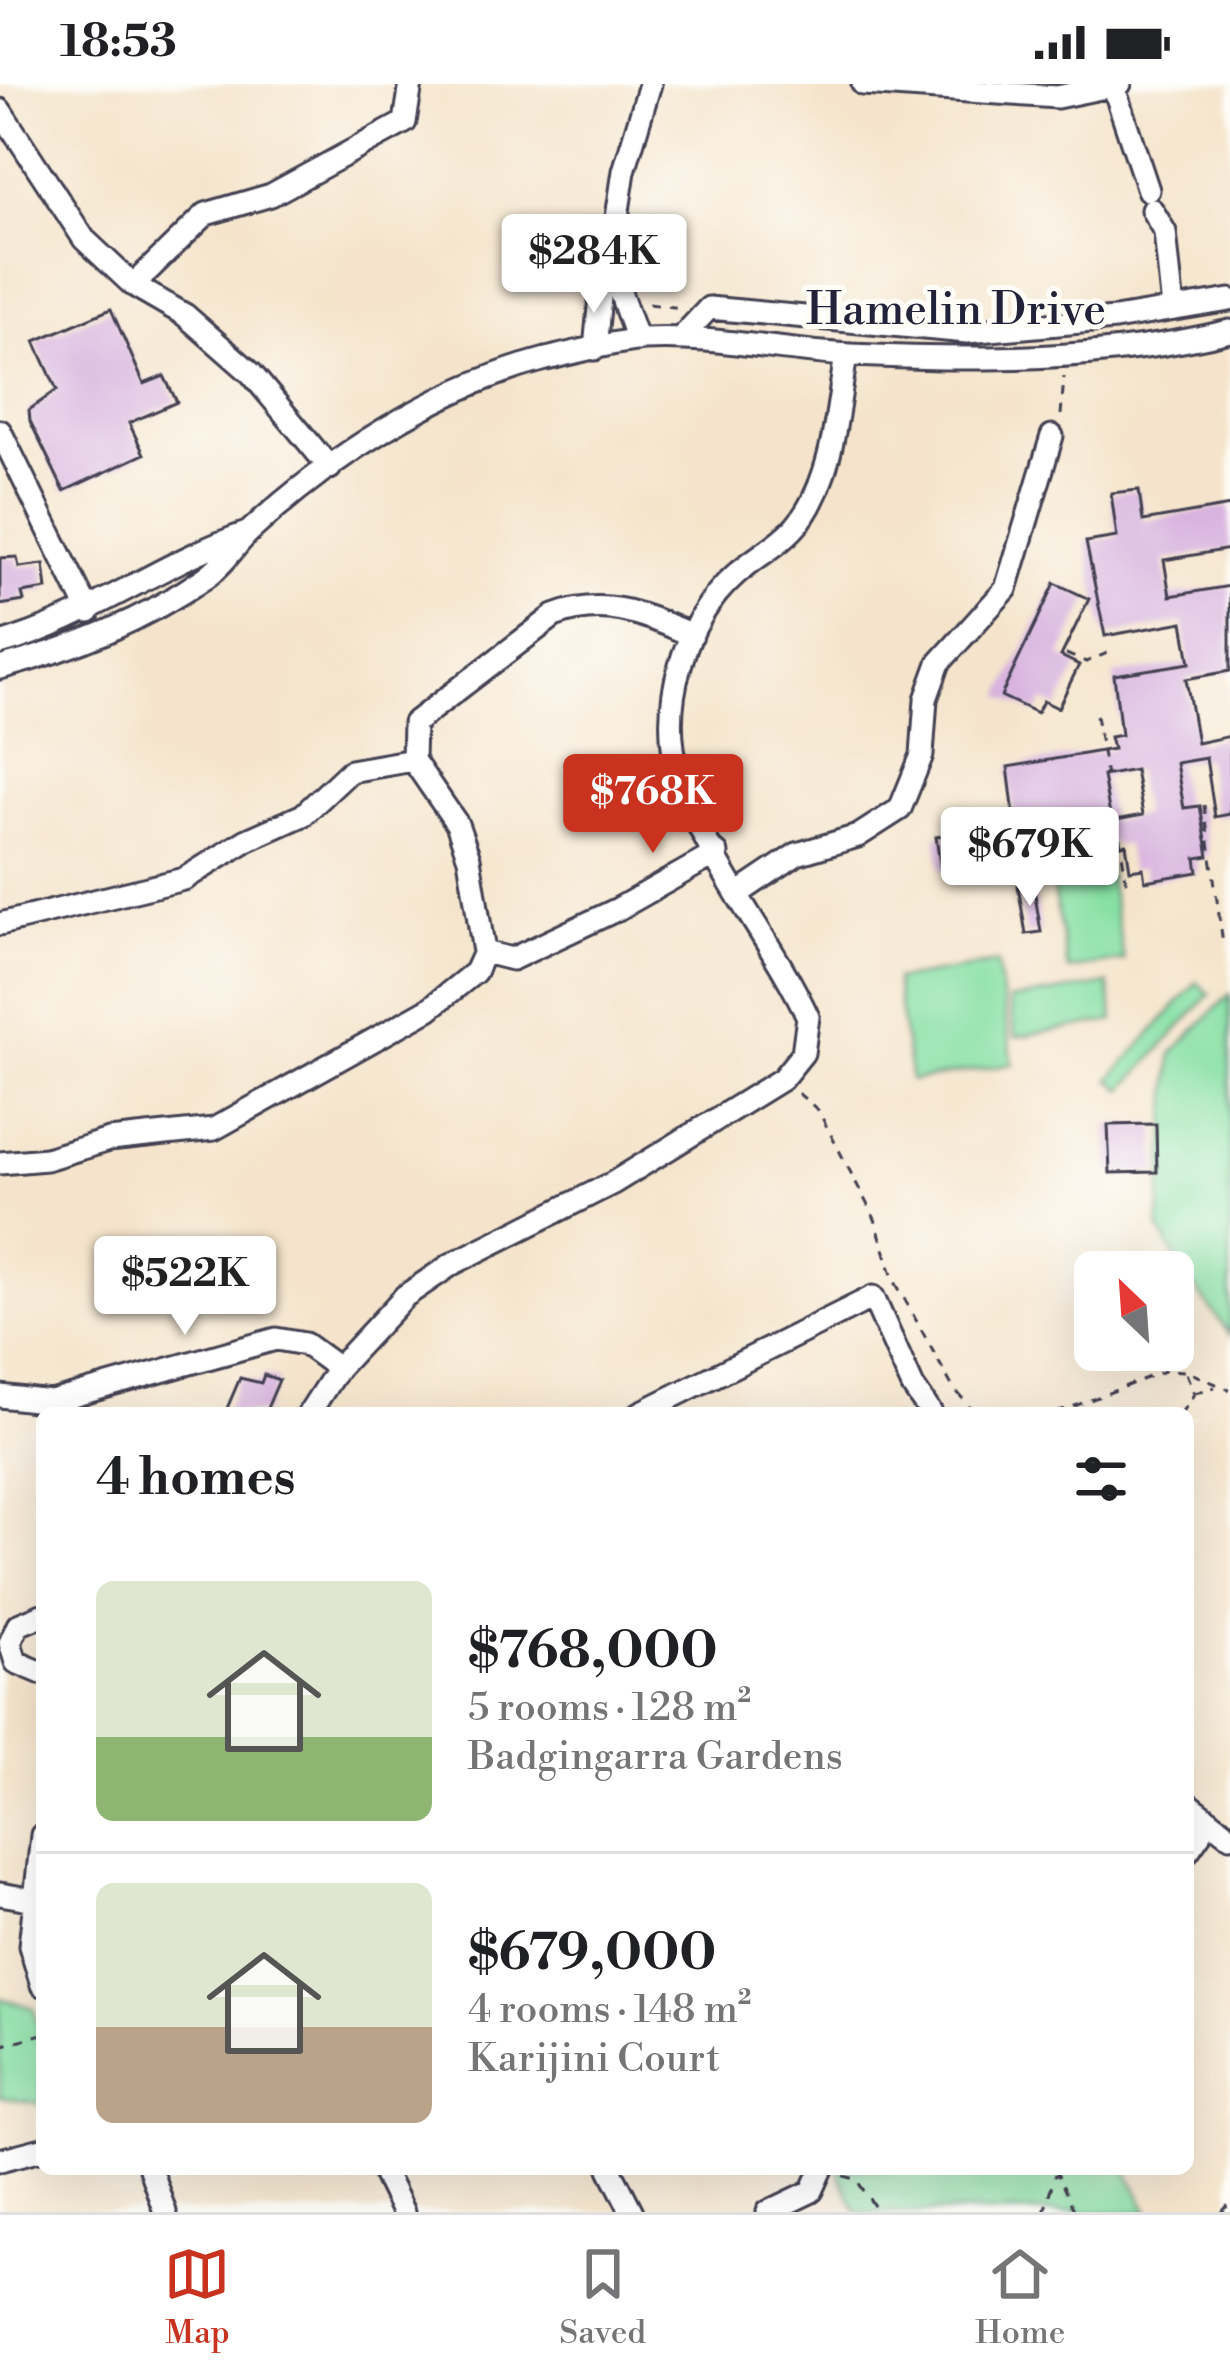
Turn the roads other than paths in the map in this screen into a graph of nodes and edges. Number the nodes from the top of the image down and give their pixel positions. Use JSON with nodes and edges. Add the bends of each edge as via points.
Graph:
{"nodes":[{"id":1,"x":411,"y":84,"type":"edge"},
{"id":2,"x":650,"y":84,"type":"edge"},
{"id":3,"x":862,"y":84,"type":"edge"},
{"id":4,"x":1116,"y":85,"type":"edge"},
{"id":5,"x":894,"y":86,"type":"edge"},
{"id":6,"x":0,"y":110,"type":"edge"},
{"id":7,"x":610,"y":264,"type":"junction"},
{"id":8,"x":133,"y":285,"type":"junction"},
{"id":9,"x":1230,"y":301,"type":"edge"},
{"id":10,"x":1173,"y":310,"type":"junction"},
{"id":11,"x":1230,"y":331,"type":"edge"},
{"id":12,"x":680,"y":339,"type":"junction"},
{"id":13,"x":637,"y":340,"type":"junction"},
{"id":14,"x":595,"y":349,"type":"junction"},
{"id":15,"x":846,"y":355,"type":"junction"},
{"id":16,"x":0,"y":431,"type":"edge"},
{"id":17,"x":1052,"y":436,"type":"road end"},
{"id":18,"x":330,"y":468,"type":"junction"},
{"id":19,"x":248,"y":533,"type":"junction"},
{"id":20,"x":89,"y":612,"type":"junction"},
{"id":21,"x":692,"y":635,"type":"junction"},
{"id":22,"x":0,"y":644,"type":"edge"},
{"id":23,"x":0,"y":668,"type":"edge"},
{"id":24,"x":413,"y":760,"type":"junction"},
{"id":25,"x":717,"y":853,"type":"junction"},
{"id":26,"x":740,"y":893,"type":"junction"},
{"id":27,"x":0,"y":924,"type":"edge"},
{"id":28,"x":484,"y":952,"type":"junction"},
{"id":29,"x":0,"y":1162,"type":"edge"},
{"id":30,"x":338,"y":1368,"type":"junction"},
{"id":31,"x":0,"y":1396,"type":"edge"},
{"id":32,"x":313,"y":1407,"type":"edge"},
{"id":33,"x":652,"y":1407,"type":"edge"},
{"id":34,"x":927,"y":1407,"type":"edge"},
{"id":35,"x":36,"y":1618,"type":"edge"},
{"id":36,"x":5,"y":1642,"type":"edge"},
{"id":37,"x":36,"y":1670,"type":"edge"},
{"id":38,"x":1194,"y":1808,"type":"edge"},
{"id":39,"x":1210,"y":1820,"type":"junction"},
{"id":40,"x":1230,"y":1836,"type":"edge"},
{"id":41,"x":1194,"y":1843,"type":"edge"},
{"id":42,"x":36,"y":1891,"type":"edge"},
{"id":43,"x":0,"y":1894,"type":"edge"},
{"id":44,"x":35,"y":1900,"type":"junction"},
{"id":45,"x":36,"y":1966,"type":"edge"},
{"id":46,"x":36,"y":2150,"type":"edge"},
{"id":47,"x":0,"y":2159,"type":"edge"},
{"id":48,"x":152,"y":2175,"type":"edge"},
{"id":49,"x":385,"y":2175,"type":"edge"},
{"id":50,"x":613,"y":2175,"type":"edge"},
{"id":51,"x":819,"y":2175,"type":"edge"},
{"id":52,"x":165,"y":2212,"type":"edge"},
{"id":53,"x":403,"y":2212,"type":"edge"},
{"id":54,"x":632,"y":2212,"type":"edge"},
{"id":55,"x":768,"y":2212,"type":"edge"}],
"edges":[{"from":1,"to":8,"type":"street","via":[[406,122],[271,195],[206,214]]},
{"from":2,"to":7,"type":"street","via":[[624,171]]},
{"from":3,"to":5,"type":"street"},
{"from":4,"to":5,"type":"street","via":[[1058,97]]},
{"from":4,"to":10,"type":"street","via":[[1165,232]]},
{"from":6,"to":8,"type":"street","via":[[84,239]]},
{"from":7,"to":13,"type":"street"},
{"from":7,"to":14,"type":"street"},
{"from":8,"to":18,"type":"street","via":[[185,315],[251,373]]},
{"from":9,"to":10,"type":"street","name":"Hamelin Drive"},
{"from":10,"to":12,"type":"street","name":"Hamelin Drive","via":[[967,332],[709,308]]},
{"from":11,"to":15,"type":"street","name":"Hamelin Drive","via":[[1064,357]]},
{"from":12,"to":13,"type":"street","name":"Hamelin Drive"},
{"from":12,"to":15,"type":"street","name":"Hamelin Drive"},
{"from":13,"to":14,"type":"street","name":"Hamelin Drive"},
{"from":14,"to":18,"type":"street","name":"Hamelin Drive","via":[[435,402]]},
{"from":15,"to":21,"type":"street","via":[[830,458],[799,523],[732,577]]},
{"from":16,"to":20,"type":"street"},
{"from":17,"to":26,"type":"street","via":[[1006,589],[939,662],[926,699],[922,755],[900,809],[858,836],[797,854]]},
{"from":18,"to":19,"type":"street","name":"Hamelin Drive"},
{"from":19,"to":20,"type":"street","name":"Hamelin Drive"},
{"from":19,"to":23,"type":"street","name":"Hamelin Drive","via":[[223,564],[144,614]]},
{"from":20,"to":22,"type":"street","name":"Hamelin Drive"},
{"from":21,"to":24,"type":"street","via":[[626,607],[579,606],[554,616],[414,723]]},
{"from":21,"to":25,"type":"street","via":[[678,678],[673,755]]},
{"from":24,"to":27,"type":"street","via":[[350,771],[303,815],[184,879]]},
{"from":24,"to":28,"type":"street","via":[[457,824]]},
{"from":25,"to":26,"type":"street"},
{"from":25,"to":28,"type":"street","via":[[512,959]]},
{"from":26,"to":30,"type":"street","via":[[808,1017],[803,1053],[782,1079],[613,1183],[452,1264],[405,1296]]},
{"from":28,"to":29,"type":"street","via":[[476,972],[429,1010],[214,1129]]},
{"from":30,"to":31,"type":"street","via":[[304,1344],[276,1339],[51,1402]]},
{"from":30,"to":32,"type":"street"},
{"from":33,"to":34,"type":"street","via":[[873,1297]]},
{"from":35,"to":36,"type":"street"},
{"from":36,"to":37,"type":"street","via":[[16,1662]]},
{"from":38,"to":39,"type":"street"},
{"from":39,"to":40,"type":"street"},
{"from":39,"to":41,"type":"street"},
{"from":42,"to":44,"type":"street"},
{"from":43,"to":44,"type":"street"},
{"from":44,"to":45,"type":"street"},
{"from":46,"to":47,"type":"street"},
{"from":48,"to":52,"type":"street"},
{"from":49,"to":53,"type":"street"},
{"from":50,"to":54,"type":"street"},
{"from":51,"to":55,"type":"street","via":[[812,2191]]}]}
